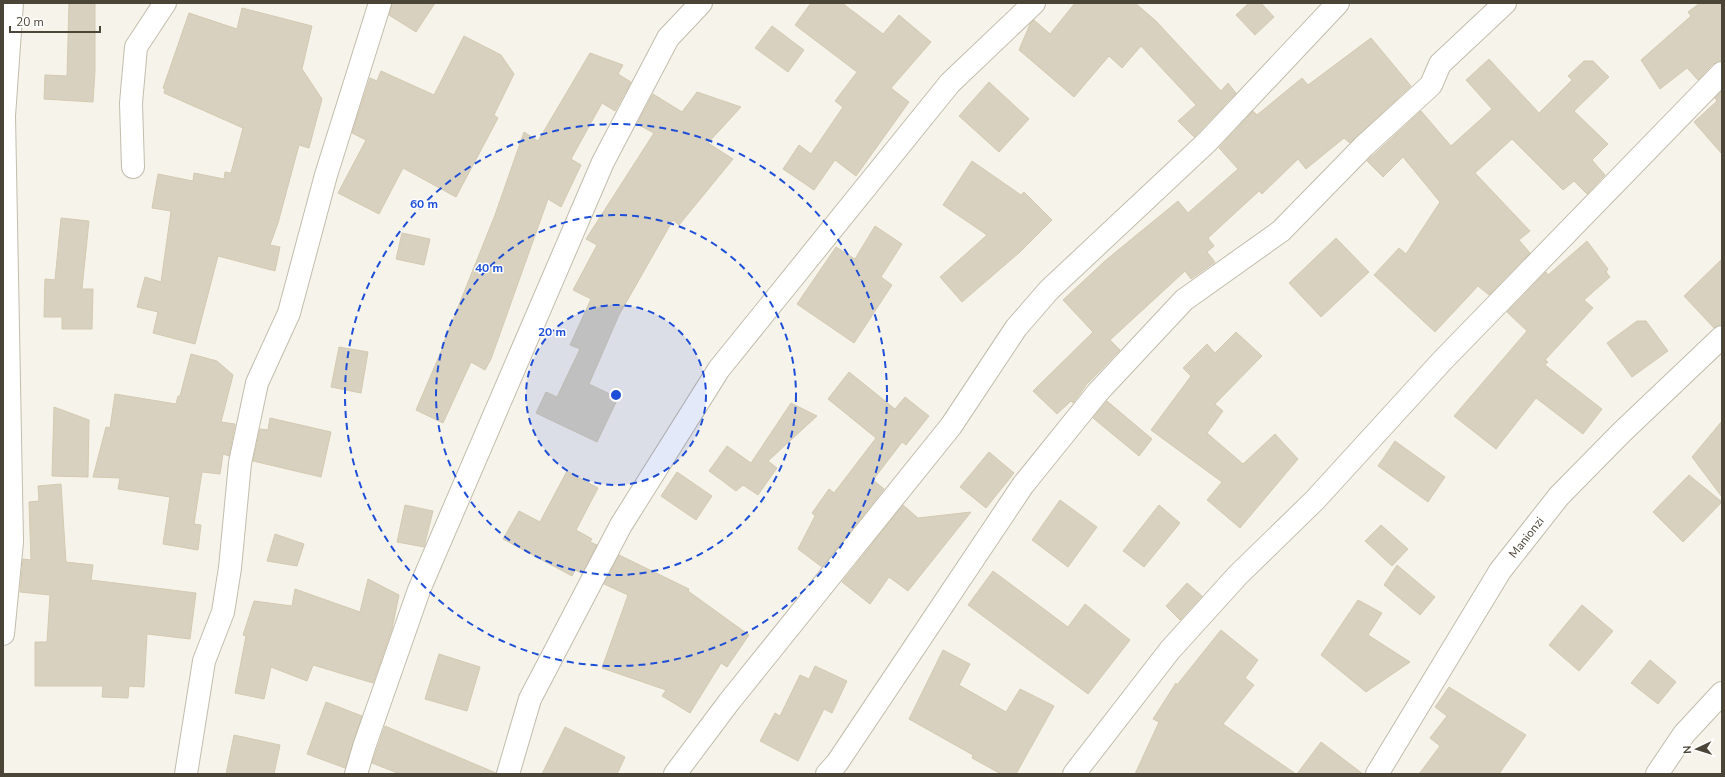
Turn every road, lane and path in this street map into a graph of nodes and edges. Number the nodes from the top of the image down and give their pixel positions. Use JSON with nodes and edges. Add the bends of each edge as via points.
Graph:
{"nodes":[{"id":1,"x":12,"y":3,"type":"edge"},
{"id":2,"x":165,"y":3,"type":"edge"},
{"id":3,"x":380,"y":3,"type":"edge"},
{"id":4,"x":701,"y":3,"type":"edge"},
{"id":5,"x":1034,"y":3,"type":"edge"},
{"id":6,"x":1338,"y":3,"type":"edge"},
{"id":7,"x":1505,"y":3,"type":"edge"},
{"id":8,"x":1722,"y":73,"type":"edge"},
{"id":9,"x":133,"y":167,"type":"dead end"},
{"id":10,"x":1722,"y":337,"type":"edge"},
{"id":11,"x":3,"y":634,"type":"edge"},
{"id":12,"x":1722,"y":693,"type":"edge"},
{"id":13,"x":186,"y":774,"type":"edge"},
{"id":14,"x":356,"y":774,"type":"edge"},
{"id":15,"x":508,"y":774,"type":"edge"},
{"id":16,"x":675,"y":774,"type":"edge"},
{"id":17,"x":827,"y":774,"type":"edge"},
{"id":18,"x":1074,"y":774,"type":"edge"},
{"id":19,"x":1376,"y":774,"type":"edge"},
{"id":20,"x":1657,"y":774,"type":"edge"}],
"edges":[{"from":1,"to":11,"type":"street","via":[[4,116],[12,542]]},
{"from":2,"to":9,"type":"street","via":[[136,47],[131,103]]},
{"from":3,"to":13,"type":"street","via":[[326,176],[289,313],[257,384],[240,463],[223,612],[204,661]]},
{"from":4,"to":14,"type":"street","via":[[668,38],[603,162],[419,590]]},
{"from":5,"to":15,"type":"street","via":[[950,83],[719,369],[621,524],[530,700]]},
{"from":6,"to":16,"type":"street","via":[[1207,142],[1048,290],[1016,328],[951,426],[728,702]]},
{"from":7,"to":17,"type":"street","via":[[1440,64],[1430,85],[1364,146],[1281,231],[1184,300],[1098,392],[1023,485],[837,763]]},
{"from":8,"to":18,"type":"street","via":[[1442,361],[1315,500],[1238,575],[1170,650]]},
{"from":10,"to":19,"type":"street","name":"Manionzi","via":[[1559,496],[1500,571]]},
{"from":12,"to":20,"type":"street","via":[[1684,734]]}]}
